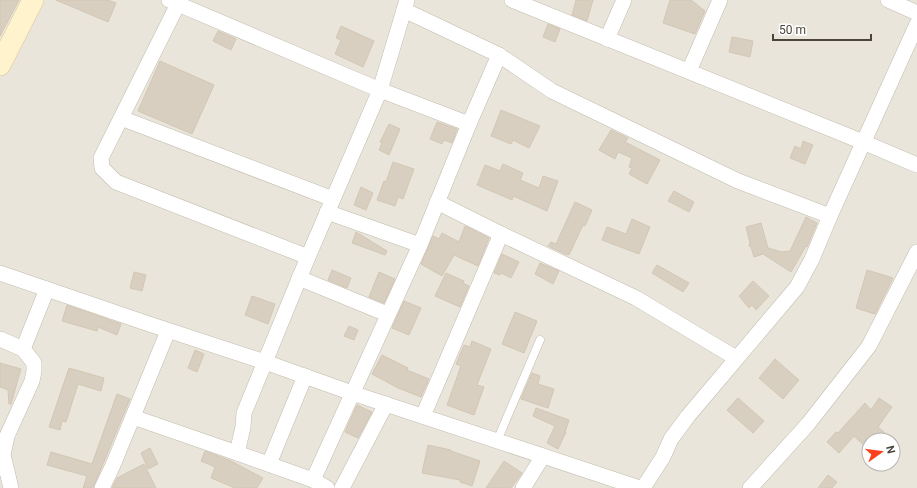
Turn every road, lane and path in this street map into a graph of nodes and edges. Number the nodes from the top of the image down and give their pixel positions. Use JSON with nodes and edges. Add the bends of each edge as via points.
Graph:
{"nodes":[{"id":1,"x":33,"y":0,"type":"edge"},
{"id":2,"x":624,"y":0,"type":"edge"},
{"id":3,"x":720,"y":0,"type":"edge"},
{"id":4,"x":888,"y":0,"type":"edge"},
{"id":5,"x":519,"y":1,"type":"edge"},
{"id":6,"x":173,"y":2,"type":"edge"},
{"id":7,"x":405,"y":5,"type":"edge"},
{"id":8,"x":917,"y":13,"type":"edge"},
{"id":9,"x":917,"y":24,"type":"edge"},
{"id":10,"x":607,"y":39,"type":"junction"},
{"id":11,"x":499,"y":55,"type":"junction"},
{"id":12,"x":0,"y":65,"type":"edge"},
{"id":13,"x":689,"y":71,"type":"junction"},
{"id":14,"x":380,"y":90,"type":"junction"},
{"id":15,"x":121,"y":118,"type":"junction"},
{"id":16,"x":469,"y":124,"type":"junction"},
{"id":17,"x":863,"y":142,"type":"junction"},
{"id":18,"x":917,"y":165,"type":"edge"},
{"id":19,"x":437,"y":202,"type":"junction"},
{"id":20,"x":330,"y":206,"type":"junction"},
{"id":21,"x":830,"y":216,"type":"junction"},
{"id":22,"x":501,"y":234,"type":"junction"},
{"id":23,"x":420,"y":245,"type":"junction"},
{"id":24,"x":917,"y":252,"type":"edge"},
{"id":25,"x":308,"y":256,"type":"junction"},
{"id":26,"x":0,"y":272,"type":"edge"},
{"id":27,"x":299,"y":278,"type":"junction"},
{"id":28,"x":47,"y":290,"type":"junction"},
{"id":29,"x":387,"y":314,"type":"junction"},
{"id":30,"x":168,"y":331,"type":"junction"},
{"id":31,"x":0,"y":339,"type":"edge"},
{"id":32,"x":540,"y":340,"type":"dead end"},
{"id":33,"x":23,"y":350,"type":"junction"},
{"id":34,"x":736,"y":358,"type":"junction"},
{"id":35,"x":265,"y":362,"type":"junction"},
{"id":36,"x":305,"y":376,"type":"junction"},
{"id":37,"x":352,"y":393,"type":"junction"},
{"id":38,"x":386,"y":404,"type":"junction"},
{"id":39,"x":422,"y":416,"type":"junction"},
{"id":40,"x":133,"y":417,"type":"junction"},
{"id":41,"x":497,"y":440,"type":"junction"},
{"id":42,"x":237,"y":452,"type":"junction"},
{"id":43,"x":543,"y":456,"type":"junction"},
{"id":44,"x":269,"y":464,"type":"junction"},
{"id":45,"x":313,"y":480,"type":"junction"},
{"id":46,"x":11,"y":488,"type":"edge"},
{"id":47,"x":102,"y":488,"type":"edge"},
{"id":48,"x":327,"y":488,"type":"edge"},
{"id":49,"x":342,"y":488,"type":"edge"},
{"id":50,"x":523,"y":488,"type":"edge"},
{"id":51,"x":640,"y":488,"type":"edge"},
{"id":52,"x":644,"y":488,"type":"edge"},
{"id":53,"x":750,"y":488,"type":"edge"}],
"edges":[{"from":1,"to":12,"type":"street"},
{"from":2,"to":10,"type":"street"},
{"from":3,"to":13,"type":"street"},
{"from":4,"to":8,"type":"street"},
{"from":5,"to":10,"type":"street"},
{"from":6,"to":14,"type":"street"},
{"from":6,"to":15,"type":"street"},
{"from":7,"to":11,"type":"street"},
{"from":7,"to":14,"type":"street"},
{"from":9,"to":17,"type":"street"},
{"from":10,"to":13,"type":"street"},
{"from":11,"to":16,"type":"street"},
{"from":11,"to":21,"type":"street","via":[[566,98],[738,181]]},
{"from":13,"to":17,"type":"street"},
{"from":14,"to":16,"type":"street"},
{"from":14,"to":20,"type":"street"},
{"from":15,"to":20,"type":"street"},
{"from":15,"to":25,"type":"street","via":[[101,158],[102,168],[116,182]]},
{"from":16,"to":19,"type":"street"},
{"from":17,"to":18,"type":"street"},
{"from":17,"to":21,"type":"street"},
{"from":19,"to":22,"type":"street"},
{"from":19,"to":23,"type":"street"},
{"from":20,"to":23,"type":"street"},
{"from":20,"to":25,"type":"street"},
{"from":21,"to":34,"type":"street","via":[[812,260],[797,287]]},
{"from":22,"to":34,"type":"street","via":[[636,298]]},
{"from":22,"to":39,"type":"street"},
{"from":23,"to":29,"type":"street"},
{"from":24,"to":53,"type":"street","via":[[869,346],[808,424]]},
{"from":25,"to":27,"type":"street"},
{"from":26,"to":28,"type":"street"},
{"from":27,"to":29,"type":"street"},
{"from":27,"to":35,"type":"street"},
{"from":28,"to":30,"type":"street"},
{"from":28,"to":33,"type":"street"},
{"from":29,"to":37,"type":"street"},
{"from":30,"to":35,"type":"street"},
{"from":30,"to":40,"type":"street"},
{"from":31,"to":33,"type":"street"},
{"from":32,"to":41,"type":"lane"},
{"from":33,"to":46,"type":"street","via":[[34,363],[34,371],[4,449],[3,455]]},
{"from":34,"to":52,"type":"street","via":[[671,439]]},
{"from":35,"to":36,"type":"street"},
{"from":35,"to":42,"type":"street","via":[[244,414],[244,428]]},
{"from":36,"to":37,"type":"street"},
{"from":36,"to":44,"type":"street"},
{"from":37,"to":38,"type":"street"},
{"from":37,"to":45,"type":"street"},
{"from":38,"to":39,"type":"street"},
{"from":38,"to":49,"type":"street"},
{"from":39,"to":41,"type":"street"},
{"from":40,"to":42,"type":"street"},
{"from":40,"to":47,"type":"street"},
{"from":41,"to":43,"type":"street"},
{"from":42,"to":44,"type":"street"},
{"from":43,"to":50,"type":"street"},
{"from":43,"to":51,"type":"street"},
{"from":44,"to":45,"type":"street"},
{"from":45,"to":48,"type":"street"}]}
